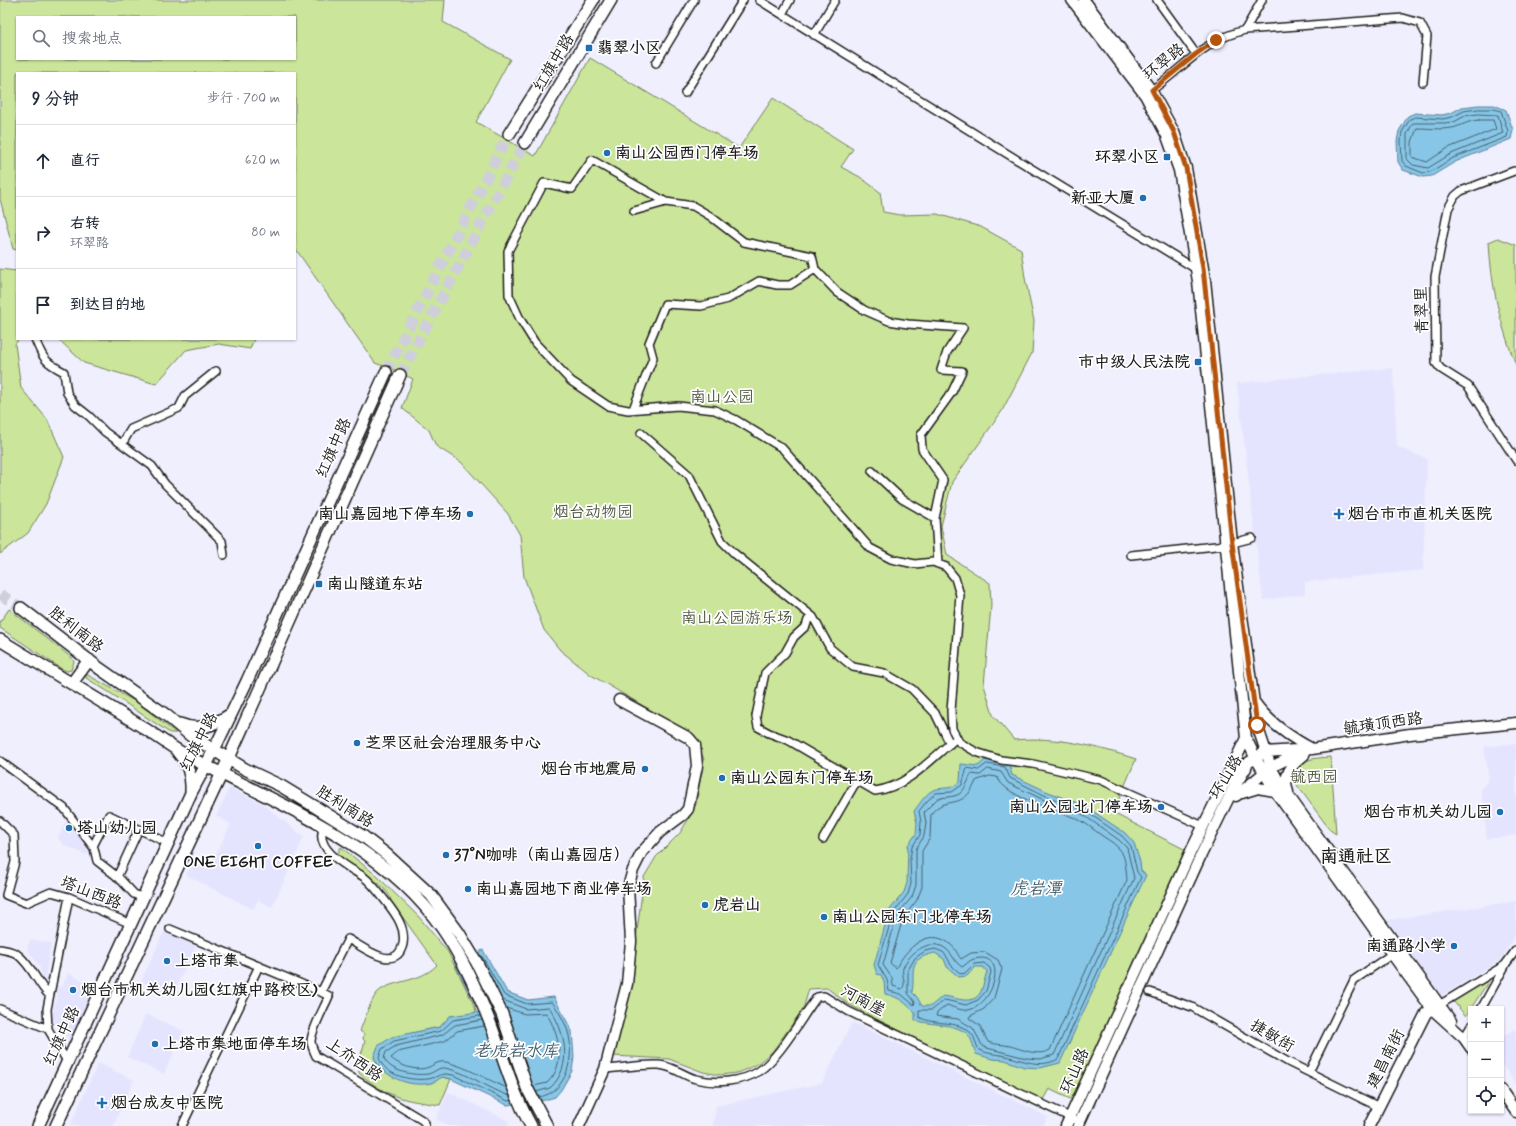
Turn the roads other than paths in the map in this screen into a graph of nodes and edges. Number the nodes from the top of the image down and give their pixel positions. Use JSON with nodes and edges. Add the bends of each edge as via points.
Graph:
{"nodes":[{"id":1,"x":593,"y":0,"type":"edge"},
{"id":2,"x":694,"y":0,"type":"edge"},
{"id":3,"x":742,"y":0,"type":"edge"},
{"id":4,"x":759,"y":0,"type":"edge"},
{"id":5,"x":790,"y":0,"type":"edge"},
{"id":6,"x":835,"y":0,"type":"edge"},
{"id":7,"x":1072,"y":0,"type":"edge"},
{"id":8,"x":1084,"y":0,"type":"edge"},
{"id":9,"x":1157,"y":0,"type":"edge"},
{"id":10,"x":1262,"y":0,"type":"edge"},
{"id":11,"x":611,"y":2,"type":"edge"},
{"id":12,"x":782,"y":14,"type":"junction"},
{"id":13,"x":1245,"y":30,"type":"junction"},
{"id":14,"x":814,"y":35,"type":"junction"},
{"id":15,"x":1196,"y":54,"type":"junction"},
{"id":16,"x":656,"y":63,"type":"dead end"},
{"id":17,"x":1423,"y":82,"type":"dead end"},
{"id":18,"x":1148,"y":92,"type":"junction"},
{"id":19,"x":685,"y":93,"type":"dead end"},
{"id":20,"x":509,"y":134,"type":"tunnel mouth"},
{"id":21,"x":525,"y":143,"type":"tunnel mouth"},
{"id":22,"x":1514,"y":171,"type":"dead end"},
{"id":23,"x":666,"y":202,"type":"junction"},
{"id":24,"x":634,"y":211,"type":"dead end"},
{"id":25,"x":1199,"y":268,"type":"junction"},
{"id":26,"x":815,"y":269,"type":"junction"},
{"id":27,"x":35,"y":340,"type":"edge"},
{"id":28,"x":216,"y":371,"type":"dead end"},
{"id":29,"x":386,"y":372,"type":"tunnel mouth"},
{"id":30,"x":400,"y":375,"type":"tunnel mouth"},
{"id":31,"x":633,"y":409,"type":"junction"},
{"id":32,"x":641,"y":433,"type":"dead end"},
{"id":33,"x":122,"y":444,"type":"junction"},
{"id":34,"x":1516,"y":460,"type":"edge"},
{"id":35,"x":872,"y":471,"type":"dead end"},
{"id":36,"x":935,"y":518,"type":"junction"},
{"id":37,"x":1252,"y":538,"type":"dead end"},
{"id":38,"x":1229,"y":544,"type":"junction"},
{"id":39,"x":1131,"y":554,"type":"dead end"},
{"id":40,"x":224,"y":555,"type":"dead end"},
{"id":41,"x":938,"y":564,"type":"junction"},
{"id":42,"x":21,"y":608,"type":"tunnel mouth"},
{"id":43,"x":813,"y":617,"type":"junction"},
{"id":44,"x":0,"y":640,"type":"edge"},
{"id":45,"x":89,"y":660,"type":"junction"},
{"id":46,"x":72,"y":683,"type":"junction"},
{"id":47,"x":619,"y":700,"type":"dead end"},
{"id":48,"x":1254,"y":700,"type":"junction"},
{"id":49,"x":231,"y":714,"type":"junction"},
{"id":50,"x":175,"y":722,"type":"junction"},
{"id":51,"x":1516,"y":722,"type":"edge"},
{"id":52,"x":957,"y":738,"type":"junction"},
{"id":53,"x":1246,"y":738,"type":"junction"},
{"id":54,"x":950,"y":744,"type":"junction"},
{"id":55,"x":171,"y":745,"type":"junction"},
{"id":56,"x":1312,"y":749,"type":"junction"},
{"id":57,"x":214,"y":750,"type":"junction"},
{"id":58,"x":1265,"y":752,"type":"junction"},
{"id":59,"x":1255,"y":757,"type":"junction"},
{"id":60,"x":229,"y":758,"type":"junction"},
{"id":61,"x":0,"y":761,"type":"edge"},
{"id":62,"x":205,"y":765,"type":"junction"},
{"id":63,"x":1267,"y":770,"type":"junction"},
{"id":64,"x":222,"y":772,"type":"junction"},
{"id":65,"x":856,"y":782,"type":"junction"},
{"id":66,"x":1225,"y":782,"type":"junction"},
{"id":67,"x":1275,"y":791,"type":"junction"},
{"id":68,"x":191,"y":793,"type":"junction"},
{"id":69,"x":1236,"y":796,"type":"junction"},
{"id":70,"x":1290,"y":798,"type":"junction"},
{"id":71,"x":1226,"y":804,"type":"junction"},
{"id":72,"x":0,"y":821,"type":"edge"},
{"id":73,"x":1204,"y":826,"type":"junction"},
{"id":74,"x":324,"y":827,"type":"junction"},
{"id":75,"x":140,"y":829,"type":"junction"},
{"id":76,"x":823,"y":839,"type":"dead end"},
{"id":77,"x":168,"y":843,"type":"junction"},
{"id":78,"x":93,"y":846,"type":"junction"},
{"id":79,"x":117,"y":877,"type":"junction"},
{"id":80,"x":69,"y":897,"type":"junction"},
{"id":81,"x":143,"y":898,"type":"junction"},
{"id":82,"x":131,"y":924,"type":"junction"},
{"id":83,"x":170,"y":928,"type":"dead end"},
{"id":84,"x":0,"y":949,"type":"edge"},
{"id":85,"x":1516,"y":950,"type":"edge"},
{"id":86,"x":1392,"y":954,"type":"junction"},
{"id":87,"x":1505,"y":965,"type":"junction"},
{"id":88,"x":259,"y":966,"type":"junction"},
{"id":89,"x":321,"y":992,"type":"junction"},
{"id":90,"x":1150,"y":992,"type":"dead end"},
{"id":91,"x":49,"y":995,"type":"junction"},
{"id":92,"x":1483,"y":1006,"type":"edge"},
{"id":93,"x":1436,"y":1007,"type":"junction"},
{"id":94,"x":0,"y":1009,"type":"edge"},
{"id":95,"x":48,"y":1028,"type":"junction"},
{"id":96,"x":1468,"y":1031,"type":"edge"},
{"id":97,"x":1464,"y":1038,"type":"junction"},
{"id":98,"x":1468,"y":1044,"type":"edge"},
{"id":99,"x":68,"y":1063,"type":"junction"},
{"id":100,"x":605,"y":1069,"type":"junction"},
{"id":101,"x":1309,"y":1072,"type":"junction"},
{"id":102,"x":1504,"y":1094,"type":"edge"},
{"id":103,"x":1378,"y":1107,"type":"junction"},
{"id":104,"x":1516,"y":1112,"type":"edge"},
{"id":105,"x":1068,"y":1122,"type":"edge"},
{"id":106,"x":1079,"y":1124,"type":"edge"},
{"id":107,"x":38,"y":1126,"type":"edge"},
{"id":108,"x":56,"y":1126,"type":"edge"},
{"id":109,"x":182,"y":1126,"type":"edge"},
{"id":110,"x":426,"y":1126,"type":"edge"},
{"id":111,"x":531,"y":1126,"type":"edge"},
{"id":112,"x":547,"y":1126,"type":"edge"},
{"id":113,"x":579,"y":1126,"type":"edge"},
{"id":114,"x":1369,"y":1126,"type":"edge"}],
"edges":[{"from":1,"to":20,"type":"main road","name":"红旗中路"},
{"from":2,"to":16,"type":"street"},
{"from":3,"to":19,"type":"street"},
{"from":4,"to":12,"type":"street"},
{"from":5,"to":12,"type":"street"},
{"from":6,"to":14,"type":"street"},
{"from":7,"to":18,"type":"main road"},
{"from":8,"to":18,"type":"main road"},
{"from":9,"to":15,"type":"street"},
{"from":10,"to":13,"type":"street"},
{"from":11,"to":21,"type":"main road","name":"红旗中路"},
{"from":12,"to":14,"type":"street"},
{"from":13,"to":15,"type":"street","name":"环翠路","via":[[1216,40]]},
{"from":13,"to":17,"type":"street","name":"环翠路","via":[[1403,18],[1420,23],[1426,36]]},
{"from":14,"to":25,"type":"street"},
{"from":15,"to":18,"type":"street","name":"环翠路"},
{"from":18,"to":25,"type":"main road","via":[[1174,152]]},
{"from":22,"to":34,"type":"street","name":"青翠里","via":[[1461,191],[1455,196],[1448,209],[1435,277],[1436,363],[1468,386]]},
{"from":23,"to":24,"type":"street"},
{"from":23,"to":26,"type":"street","via":[[693,206],[744,242],[812,256]]},
{"from":23,"to":31,"type":"street","via":[[592,160],[572,190],[544,183],[508,251],[510,295],[520,319],[535,343],[571,381],[608,406]]},
{"from":25,"to":38,"type":"main road"},
{"from":26,"to":31,"type":"street","via":[[790,285],[759,281],[728,299],[701,306],[665,304],[649,343],[653,358]]},
{"from":26,"to":36,"type":"street","via":[[837,292],[864,310],[889,321],[963,328],[947,352],[940,370],[962,371],[952,392],[921,435],[922,449],[944,480]]},
{"from":27,"to":33,"type":"street","via":[[49,365],[64,372],[67,393],[75,405]]},
{"from":28,"to":33,"type":"street","via":[[185,396],[178,408],[131,429]]},
{"from":29,"to":49,"type":"main road","name":"红旗中路"},
{"from":30,"to":60,"type":"main road","name":"红旗中路"},
{"from":31,"to":41,"type":"street","via":[[678,406],[715,410],[736,420],[782,448],[870,548],[891,559],[915,564]]},
{"from":32,"to":43,"type":"street","via":[[689,475],[722,541]]},
{"from":33,"to":40,"type":"street","via":[[152,466],[165,484],[222,541]]},
{"from":35,"to":36,"type":"street","via":[[902,499]]},
{"from":36,"to":41,"type":"street"},
{"from":37,"to":38,"type":"street"},
{"from":38,"to":39,"type":"street"},
{"from":38,"to":48,"type":"main road"},
{"from":38,"to":53,"type":"main road"},
{"from":41,"to":52,"type":"street","via":[[946,567],[955,578],[960,595],[951,711],[952,729]]},
{"from":42,"to":45,"type":"main road","name":"胜利南路"},
{"from":43,"to":54,"type":"street","via":[[830,648],[853,667],[884,673],[912,689],[935,713]]},
{"from":43,"to":65,"type":"street","via":[[794,638],[785,653],[765,673],[756,716],[758,727],[788,740]]},
{"from":44,"to":46,"type":"main road","name":"胜利南路"},
{"from":45,"to":46,"type":"main road"},
{"from":45,"to":50,"type":"main road","name":"胜利南路"},
{"from":46,"to":55,"type":"main road","name":"胜利南路"},
{"from":47,"to":100,"type":"main road","via":[[689,738],[695,745],[697,766],[688,810],[660,832],[642,852],[633,870],[628,887],[631,942],[627,984]]},
{"from":48,"to":56,"type":"main road","via":[[1261,711],[1276,725],[1293,739]]},
{"from":48,"to":58,"type":"main road","via":[[1257,725]]},
{"from":49,"to":50,"type":"main road","via":[[212,725],[201,727],[190,727]]},
{"from":49,"to":57,"type":"main road","name":"红旗中路"},
{"from":50,"to":57,"type":"main road","name":"胜利南路","via":[[191,736]]},
{"from":51,"to":56,"type":"main road","name":"毓璜顶西路","via":[[1410,734]]},
{"from":52,"to":54,"type":"street"},
{"from":52,"to":73,"type":"street","via":[[959,742],[976,752],[1001,760],[1033,764],[1101,780]]},
{"from":53,"to":59,"type":"main road"},
{"from":53,"to":66,"type":"main road"},
{"from":54,"to":65,"type":"street","via":[[902,782],[887,790],[875,791]]},
{"from":55,"to":62,"type":"main road","name":"胜利南路"},
{"from":55,"to":68,"type":"main road","via":[[184,758],[191,779]]},
{"from":56,"to":58,"type":"main road","name":"毓璜顶西路"},
{"from":56,"to":63,"type":"main road","name":"环山路"},
{"from":56,"to":70,"type":"main road","via":[[1294,762],[1290,769],[1285,784]]},
{"from":57,"to":60,"type":"main road","name":"胜利南路"},
{"from":57,"to":62,"type":"main road","name":"红旗中路"},
{"from":58,"to":59,"type":"main road","name":"毓璜顶西路"},
{"from":58,"to":63,"type":"main road"},
{"from":59,"to":63,"type":"main road"},
{"from":59,"to":66,"type":"main road","name":"环山路"},
{"from":59,"to":71,"type":"main road","name":"环山路","via":[[1240,776]]},
{"from":60,"to":64,"type":"main road","name":"红旗中路"},
{"from":60,"to":112,"type":"main road","name":"胜利南路","via":[[310,803],[386,854],[431,895],[477,963],[502,1014],[527,1088]]},
{"from":61,"to":78,"type":"street","via":[[64,808]]},
{"from":62,"to":64,"type":"main road","name":"胜利南路"},
{"from":62,"to":68,"type":"main road","name":"红旗中路"},
{"from":63,"to":67,"type":"main road"},
{"from":63,"to":69,"type":"main road","name":"环山路"},
{"from":63,"to":70,"type":"main road"},
{"from":64,"to":74,"type":"main road","name":"胜利南路"},
{"from":64,"to":108,"type":"main road","name":"红旗中路"},
{"from":65,"to":76,"type":"street"},
{"from":66,"to":73,"type":"main road","name":"环山路"},
{"from":67,"to":69,"type":"main road","via":[[1258,788],[1246,790]]},
{"from":67,"to":86,"type":"main road"},
{"from":68,"to":77,"type":"main road","name":"红旗中路"},
{"from":69,"to":71,"type":"main road"},
{"from":70,"to":93,"type":"main road"},
{"from":71,"to":106,"type":"main road","name":"环山路"},
{"from":72,"to":80,"type":"street","name":"塔山西路","via":[[14,835],[15,862],[6,895],[26,903],[51,892]]},
{"from":73,"to":105,"type":"main road","name":"环山路"},
{"from":74,"to":89,"type":"street","via":[[322,836],[325,844],[344,866],[374,886],[400,922],[403,934],[398,955],[384,959],[348,939]]},
{"from":74,"to":111,"type":"main road","name":"胜利南路","via":[[357,848],[407,888],[442,928],[491,1024],[518,1103]]},
{"from":75,"to":77,"type":"street"},
{"from":75,"to":78,"type":"street","via":[[109,815]]},
{"from":75,"to":79,"type":"street"},
{"from":77,"to":81,"type":"main road","name":"红旗中路"},
{"from":78,"to":79,"type":"street","via":[[97,861]]},
{"from":79,"to":81,"type":"street","via":[[134,894]]},
{"from":80,"to":82,"type":"street","name":"塔山西路"},
{"from":80,"to":91,"type":"street"},
{"from":81,"to":82,"type":"main road","name":"红旗中路"},
{"from":82,"to":99,"type":"main road","name":"红旗中路"},
{"from":83,"to":88,"type":"street"},
{"from":84,"to":91,"type":"street","via":[[17,954],[34,972],[40,987]]},
{"from":85,"to":87,"type":"street"},
{"from":86,"to":93,"type":"main road"},
{"from":86,"to":101,"type":"street","via":[[1354,980]]},
{"from":87,"to":92,"type":"street"},
{"from":87,"to":93,"type":"street"},
{"from":88,"to":89,"type":"street"},
{"from":88,"to":109,"type":"street"},
{"from":89,"to":110,"type":"street","name":"上夼西路","via":[[329,996],[311,1041],[316,1056],[422,1120]]},
{"from":90,"to":101,"type":"street","name":"捷敏街","via":[[1192,1007]]},
{"from":91,"to":95,"type":"street","via":[[46,1009]]},
{"from":93,"to":97,"type":"main road"},
{"from":93,"to":103,"type":"main road","name":"建昌南街","via":[[1426,1013]]},
{"from":94,"to":95,"type":"street"},
{"from":95,"to":99,"type":"street"},
{"from":96,"to":97,"type":"street"},
{"from":97,"to":98,"type":"main road"},
{"from":99,"to":107,"type":"main road","name":"红旗中路"},
{"from":100,"to":105,"type":"street","name":"河南崖","via":[[660,1065],[696,1079],[725,1081],[739,1078],[758,1071],[773,1058],[817,997],[824,996],[848,1011]]},
{"from":100,"to":113,"type":"main road"},
{"from":101,"to":103,"type":"street","name":"捷敏街"},
{"from":102,"to":104,"type":"main road"},
{"from":103,"to":114,"type":"main road","name":"建昌南街"},
{"from":105,"to":106,"type":"street","name":"河南崖"}]}
